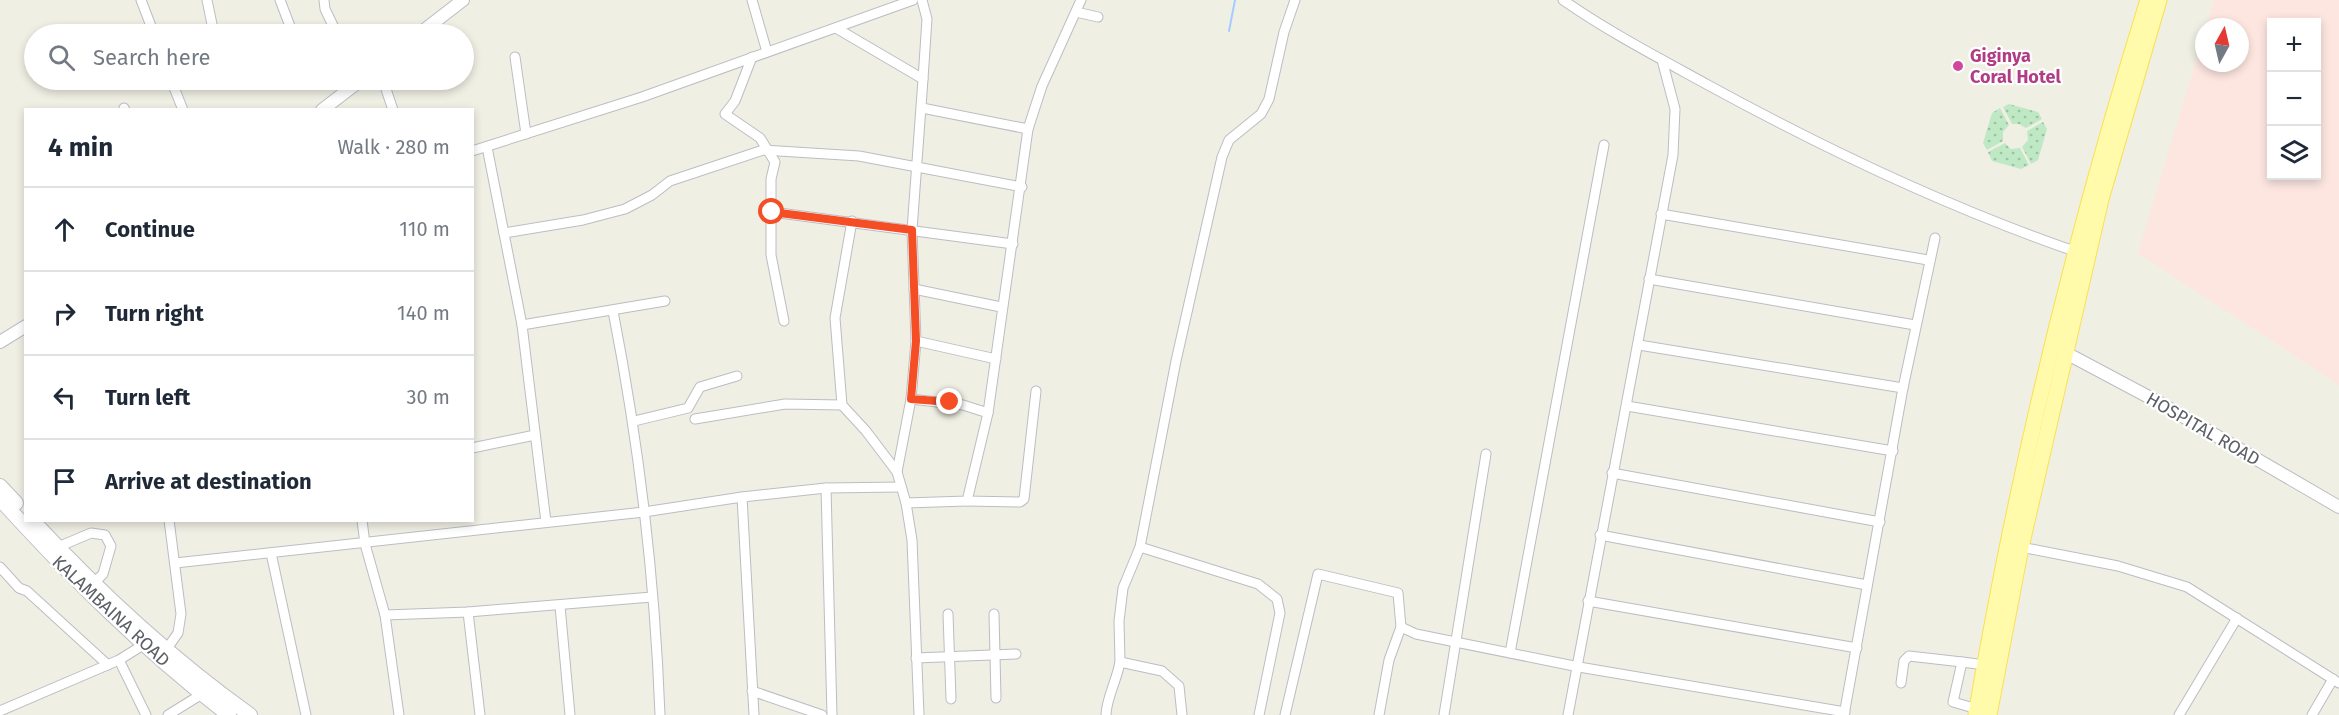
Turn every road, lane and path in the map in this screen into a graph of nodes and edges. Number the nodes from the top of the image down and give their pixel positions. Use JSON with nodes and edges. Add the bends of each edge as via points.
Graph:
{"nodes":[{"id":1,"x":141,"y":0,"type":"edge"},
{"id":2,"x":207,"y":0,"type":"edge"},
{"id":3,"x":280,"y":0,"type":"edge"},
{"id":4,"x":324,"y":0,"type":"edge"},
{"id":5,"x":462,"y":0,"type":"edge"},
{"id":6,"x":752,"y":0,"type":"edge"},
{"id":7,"x":913,"y":0,"type":"edge"},
{"id":8,"x":922,"y":0,"type":"edge"},
{"id":9,"x":1081,"y":0,"type":"edge"},
{"id":10,"x":1295,"y":0,"type":"edge"},
{"id":11,"x":1563,"y":0,"type":"edge"},
{"id":12,"x":2148,"y":0,"type":"edge"},
{"id":13,"x":2159,"y":0,"type":"edge"},
{"id":14,"x":1076,"y":12,"type":"junction"},
{"id":15,"x":1098,"y":17,"type":"dead end"},
{"id":16,"x":150,"y":24,"type":"edge"},
{"id":17,"x":212,"y":24,"type":"edge"},
{"id":18,"x":289,"y":24,"type":"edge"},
{"id":19,"x":330,"y":24,"type":"edge"},
{"id":20,"x":432,"y":24,"type":"edge"},
{"id":21,"x":836,"y":28,"type":"junction"},
{"id":22,"x":767,"y":52,"type":"junction"},
{"id":23,"x":515,"y":57,"type":"dead end"},
{"id":24,"x":752,"y":57,"type":"junction"},
{"id":25,"x":1662,"y":60,"type":"junction"},
{"id":26,"x":923,"y":79,"type":"junction"},
{"id":27,"x":175,"y":90,"type":"edge"},
{"id":28,"x":347,"y":90,"type":"edge"},
{"id":29,"x":386,"y":90,"type":"edge"},
{"id":30,"x":182,"y":108,"type":"edge"},
{"id":31,"x":325,"y":108,"type":"edge"},
{"id":32,"x":392,"y":108,"type":"edge"},
{"id":33,"x":922,"y":108,"type":"junction"},
{"id":34,"x":1028,"y":129,"type":"junction"},
{"id":35,"x":526,"y":134,"type":"junction"},
{"id":36,"x":1604,"y":145,"type":"dead end"},
{"id":37,"x":487,"y":147,"type":"junction"},
{"id":38,"x":474,"y":150,"type":"edge"},
{"id":39,"x":767,"y":150,"type":"junction"},
{"id":40,"x":917,"y":168,"type":"junction"},
{"id":41,"x":1022,"y":187,"type":"junction"},
{"id":42,"x":772,"y":212,"type":"junction"},
{"id":43,"x":1661,"y":214,"type":"junction"},
{"id":44,"x":852,"y":221,"type":"junction"},
{"id":45,"x":912,"y":230,"type":"junction"},
{"id":46,"x":504,"y":233,"type":"junction"},
{"id":47,"x":1935,"y":237,"type":"dead end"},
{"id":48,"x":1013,"y":244,"type":"junction"},
{"id":49,"x":2077,"y":252,"type":"junction"},
{"id":50,"x":1928,"y":261,"type":"junction"},
{"id":51,"x":1650,"y":279,"type":"junction"},
{"id":52,"x":914,"y":290,"type":"junction"},
{"id":53,"x":665,"y":301,"type":"dead end"},
{"id":54,"x":1002,"y":307,"type":"junction"},
{"id":55,"x":613,"y":311,"type":"junction"},
{"id":56,"x":784,"y":321,"type":"dead end"},
{"id":57,"x":522,"y":325,"type":"junction"},
{"id":58,"x":1915,"y":325,"type":"junction"},
{"id":59,"x":24,"y":327,"type":"edge"},
{"id":60,"x":916,"y":341,"type":"junction"},
{"id":61,"x":0,"y":342,"type":"edge"},
{"id":62,"x":1639,"y":345,"type":"junction"},
{"id":63,"x":2066,"y":353,"type":"junction"},
{"id":64,"x":996,"y":359,"type":"junction"},
{"id":65,"x":736,"y":376,"type":"dead end"},
{"id":66,"x":1903,"y":388,"type":"junction"},
{"id":67,"x":1036,"y":391,"type":"dead end"},
{"id":68,"x":911,"y":399,"type":"junction"},
{"id":69,"x":842,"y":405,"type":"junction"},
{"id":70,"x":1627,"y":406,"type":"junction"},
{"id":71,"x":988,"y":413,"type":"junction"},
{"id":72,"x":695,"y":419,"type":"dead end"},
{"id":73,"x":634,"y":421,"type":"junction"},
{"id":74,"x":535,"y":435,"type":"junction"},
{"id":75,"x":474,"y":448,"type":"edge"},
{"id":76,"x":1893,"y":451,"type":"junction"},
{"id":77,"x":1486,"y":454,"type":"dead end"},
{"id":78,"x":897,"y":472,"type":"junction"},
{"id":79,"x":1612,"y":473,"type":"junction"},
{"id":80,"x":0,"y":486,"type":"edge"},
{"id":81,"x":826,"y":488,"type":"junction"},
{"id":82,"x":901,"y":488,"type":"junction"},
{"id":83,"x":742,"y":497,"type":"junction"},
{"id":84,"x":0,"y":499,"type":"edge"},
{"id":85,"x":967,"y":501,"type":"junction"},
{"id":86,"x":906,"y":503,"type":"junction"},
{"id":87,"x":23,"y":507,"type":"edge"},
{"id":88,"x":2339,"y":507,"type":"edge"},
{"id":89,"x":644,"y":512,"type":"junction"},
{"id":90,"x":34,"y":522,"type":"edge"},
{"id":91,"x":169,"y":522,"type":"edge"},
{"id":92,"x":362,"y":522,"type":"edge"},
{"id":93,"x":546,"y":522,"type":"junction"},
{"id":94,"x":1880,"y":522,"type":"junction"},
{"id":95,"x":1600,"y":536,"type":"junction"},
{"id":96,"x":365,"y":544,"type":"junction"},
{"id":97,"x":1140,"y":547,"type":"junction"},
{"id":98,"x":2021,"y":547,"type":"junction"},
{"id":99,"x":58,"y":548,"type":"junction"},
{"id":100,"x":271,"y":553,"type":"junction"},
{"id":101,"x":175,"y":563,"type":"junction"},
{"id":102,"x":0,"y":567,"type":"edge"},
{"id":103,"x":94,"y":583,"type":"junction"},
{"id":104,"x":1867,"y":585,"type":"junction"},
{"id":105,"x":652,"y":597,"type":"junction"},
{"id":106,"x":1588,"y":601,"type":"junction"},
{"id":107,"x":560,"y":606,"type":"junction"},
{"id":108,"x":468,"y":612,"type":"junction"},
{"id":109,"x":948,"y":614,"type":"dead end"},
{"id":110,"x":994,"y":614,"type":"dead end"},
{"id":111,"x":385,"y":615,"type":"junction"},
{"id":112,"x":2237,"y":618,"type":"junction"},
{"id":113,"x":1401,"y":627,"type":"junction"},
{"id":114,"x":1455,"y":642,"type":"junction"},
{"id":115,"x":143,"y":645,"type":"junction"},
{"id":116,"x":1857,"y":648,"type":"junction"},
{"id":117,"x":166,"y":650,"type":"junction"},
{"id":118,"x":1510,"y":653,"type":"junction"},
{"id":119,"x":1016,"y":654,"type":"dead end"},
{"id":120,"x":994,"y":655,"type":"junction"},
{"id":121,"x":950,"y":657,"type":"junction"},
{"id":122,"x":916,"y":658,"type":"junction"},
{"id":123,"x":119,"y":660,"type":"junction"},
{"id":124,"x":1120,"y":662,"type":"junction"},
{"id":125,"x":1962,"y":662,"type":"junction"},
{"id":126,"x":108,"y":665,"type":"junction"},
{"id":127,"x":1985,"y":665,"type":"junction"},
{"id":128,"x":1578,"y":667,"type":"junction"},
{"id":129,"x":2336,"y":681,"type":"edge"},
{"id":130,"x":1900,"y":683,"type":"dead end"},
{"id":131,"x":752,"y":691,"type":"junction"},
{"id":132,"x":202,"y":694,"type":"junction"},
{"id":133,"x":996,"y":698,"type":"dead end"},
{"id":134,"x":951,"y":699,"type":"dead end"},
{"id":135,"x":0,"y":711,"type":"edge"},
{"id":136,"x":1844,"y":713,"type":"edge"},
{"id":137,"x":1981,"y":713,"type":"edge"},
{"id":138,"x":146,"y":715,"type":"edge"},
{"id":139,"x":168,"y":715,"type":"edge"},
{"id":140,"x":229,"y":715,"type":"edge"},
{"id":141,"x":250,"y":715,"type":"edge"},
{"id":142,"x":306,"y":715,"type":"edge"},
{"id":143,"x":399,"y":715,"type":"edge"},
{"id":144,"x":480,"y":715,"type":"edge"},
{"id":145,"x":570,"y":715,"type":"edge"},
{"id":146,"x":660,"y":715,"type":"edge"},
{"id":147,"x":754,"y":715,"type":"edge"},
{"id":148,"x":822,"y":715,"type":"edge"},
{"id":149,"x":832,"y":715,"type":"edge"},
{"id":150,"x":919,"y":715,"type":"edge"},
{"id":151,"x":1106,"y":715,"type":"edge"},
{"id":152,"x":1182,"y":715,"type":"edge"},
{"id":153,"x":1259,"y":715,"type":"edge"},
{"id":154,"x":1285,"y":715,"type":"edge"},
{"id":155,"x":1380,"y":715,"type":"edge"},
{"id":156,"x":1444,"y":715,"type":"edge"},
{"id":157,"x":1568,"y":715,"type":"edge"},
{"id":158,"x":2179,"y":715,"type":"edge"},
{"id":159,"x":2312,"y":715,"type":"edge"}],
"edges":[{"from":1,"to":16,"type":"street"},
{"from":2,"to":17,"type":"street"},
{"from":3,"to":18,"type":"street"},
{"from":4,"to":19,"type":"street"},
{"from":5,"to":20,"type":"street"},
{"from":6,"to":22,"type":"street"},
{"from":7,"to":21,"type":"street"},
{"from":8,"to":26,"type":"street","via":[[927,19]]},
{"from":9,"to":14,"type":"street"},
{"from":10,"to":97,"type":"street","via":[[1269,99],[1261,114],[1229,140],[1222,157],[1176,361]]},
{"from":11,"to":25,"type":"street"},
{"from":12,"to":49,"type":"main road","via":[[2111,119]]},
{"from":13,"to":63,"type":"main road","via":[[2101,199]]},
{"from":14,"to":15,"type":"street"},
{"from":14,"to":34,"type":"street","via":[[1042,86]]},
{"from":21,"to":22,"type":"street"},
{"from":21,"to":26,"type":"street"},
{"from":22,"to":24,"type":"street"},
{"from":23,"to":35,"type":"street"},
{"from":24,"to":35,"type":"street"},
{"from":24,"to":39,"type":"street","via":[[735,101],[725,114],[760,138]]},
{"from":25,"to":43,"type":"street","via":[[1675,110],[1673,155]]},
{"from":25,"to":49,"type":"street","via":[[1844,157],[1964,211]]},
{"from":26,"to":33,"type":"street"},
{"from":27,"to":30,"type":"street"},
{"from":28,"to":31,"type":"street"},
{"from":29,"to":32,"type":"street"},
{"from":33,"to":34,"type":"street"},
{"from":33,"to":40,"type":"street"},
{"from":34,"to":41,"type":"street"},
{"from":35,"to":37,"type":"street"},
{"from":36,"to":118,"type":"street"},
{"from":37,"to":38,"type":"street"},
{"from":37,"to":46,"type":"street"},
{"from":39,"to":40,"type":"street","via":[[859,156]]},
{"from":39,"to":42,"type":"street","via":[[775,162]]},
{"from":39,"to":46,"type":"street","via":[[670,181],[626,209]]},
{"from":40,"to":41,"type":"street"},
{"from":40,"to":45,"type":"street"},
{"from":41,"to":48,"type":"street"},
{"from":42,"to":44,"type":"street"},
{"from":42,"to":56,"type":"street","via":[[771,255]]},
{"from":43,"to":50,"type":"street"},
{"from":43,"to":51,"type":"street"},
{"from":44,"to":45,"type":"street"},
{"from":44,"to":69,"type":"street","via":[[835,318]]},
{"from":45,"to":48,"type":"street"},
{"from":45,"to":52,"type":"street"},
{"from":46,"to":57,"type":"street"},
{"from":47,"to":50,"type":"street"},
{"from":48,"to":54,"type":"street"},
{"from":49,"to":127,"type":"main road","via":[[2052,350]]},
{"from":50,"to":58,"type":"street"},
{"from":51,"to":58,"type":"street"},
{"from":51,"to":62,"type":"street"},
{"from":52,"to":54,"type":"street"},
{"from":52,"to":60,"type":"street"},
{"from":53,"to":55,"type":"street"},
{"from":54,"to":64,"type":"street"},
{"from":55,"to":57,"type":"street"},
{"from":55,"to":73,"type":"street"},
{"from":57,"to":74,"type":"street"},
{"from":58,"to":66,"type":"street"},
{"from":59,"to":61,"type":"street"},
{"from":60,"to":64,"type":"street"},
{"from":60,"to":68,"type":"street"},
{"from":62,"to":66,"type":"street"},
{"from":62,"to":70,"type":"street"},
{"from":63,"to":88,"type":"street","name":"HOSPITAL ROAD"},
{"from":63,"to":98,"type":"main road"},
{"from":64,"to":71,"type":"street"},
{"from":65,"to":73,"type":"street","via":[[700,387],[688,408]]},
{"from":66,"to":76,"type":"street"},
{"from":67,"to":85,"type":"street","via":[[1024,499]]},
{"from":68,"to":71,"type":"street","via":[[963,405]]},
{"from":68,"to":78,"type":"street"},
{"from":69,"to":72,"type":"street","via":[[785,404]]},
{"from":69,"to":78,"type":"street"},
{"from":70,"to":76,"type":"street"},
{"from":70,"to":79,"type":"street"},
{"from":71,"to":85,"type":"street"},
{"from":73,"to":89,"type":"street"},
{"from":74,"to":75,"type":"street"},
{"from":74,"to":93,"type":"street"},
{"from":76,"to":94,"type":"street"},
{"from":77,"to":114,"type":"street"},
{"from":78,"to":82,"type":"street"},
{"from":79,"to":94,"type":"street"},
{"from":79,"to":95,"type":"street"},
{"from":80,"to":87,"type":"main road"},
{"from":81,"to":82,"type":"street"},
{"from":81,"to":83,"type":"street"},
{"from":81,"to":149,"type":"street"},
{"from":82,"to":86,"type":"street"},
{"from":83,"to":89,"type":"street"},
{"from":83,"to":131,"type":"street"},
{"from":84,"to":115,"type":"main road","name":"KALAMBAINA ROAD"},
{"from":85,"to":86,"type":"street"},
{"from":86,"to":122,"type":"street","via":[[912,540]]},
{"from":89,"to":93,"type":"street"},
{"from":89,"to":105,"type":"street"},
{"from":90,"to":99,"type":"main road","name":"KALAMBAINA ROAD"},
{"from":91,"to":101,"type":"street"},
{"from":92,"to":96,"type":"street"},
{"from":93,"to":96,"type":"street"},
{"from":94,"to":104,"type":"street"},
{"from":95,"to":104,"type":"street"},
{"from":95,"to":106,"type":"street"},
{"from":96,"to":100,"type":"street"},
{"from":96,"to":111,"type":"street"},
{"from":97,"to":124,"type":"street","via":[[1124,588],[1119,621]]},
{"from":97,"to":153,"type":"street","via":[[1257,584],[1277,599],[1280,613]]},
{"from":98,"to":112,"type":"street","via":[[2166,578]]},
{"from":98,"to":137,"type":"main road"},
{"from":99,"to":103,"type":"main road","name":"KALAMBAINA ROAD"},
{"from":99,"to":103,"type":"street","via":[[91,533],[105,534],[111,546],[102,574]]},
{"from":100,"to":101,"type":"street"},
{"from":100,"to":142,"type":"street"},
{"from":101,"to":117,"type":"street","via":[[181,624]]},
{"from":102,"to":126,"type":"street"},
{"from":103,"to":117,"type":"main road","name":"KALAMBAINA ROAD"},
{"from":104,"to":116,"type":"street"},
{"from":105,"to":107,"type":"street"},
{"from":105,"to":146,"type":"street"},
{"from":106,"to":116,"type":"street"},
{"from":106,"to":128,"type":"street"},
{"from":107,"to":108,"type":"street"},
{"from":107,"to":145,"type":"street"},
{"from":108,"to":111,"type":"street"},
{"from":108,"to":144,"type":"street"},
{"from":109,"to":121,"type":"street"},
{"from":110,"to":120,"type":"street"},
{"from":111,"to":143,"type":"street"},
{"from":112,"to":129,"type":"street"},
{"from":112,"to":158,"type":"street"},
{"from":113,"to":114,"type":"street"},
{"from":113,"to":154,"type":"street","via":[[1398,593],[1318,574]]},
{"from":113,"to":155,"type":"street","via":[[1389,660]]},
{"from":114,"to":118,"type":"street"},
{"from":114,"to":156,"type":"street"},
{"from":115,"to":123,"type":"street"},
{"from":115,"to":132,"type":"main road","name":"KALAMBAINA ROAD"},
{"from":116,"to":136,"type":"street"},
{"from":117,"to":141,"type":"main road","name":"KALAMBAINA ROAD"},
{"from":118,"to":128,"type":"street"},
{"from":119,"to":120,"type":"street"},
{"from":120,"to":121,"type":"street"},
{"from":120,"to":133,"type":"street"},
{"from":121,"to":122,"type":"street"},
{"from":121,"to":134,"type":"street"},
{"from":122,"to":150,"type":"street"},
{"from":123,"to":126,"type":"street"},
{"from":123,"to":138,"type":"street"},
{"from":124,"to":151,"type":"street"},
{"from":124,"to":152,"type":"street","via":[[1167,674],[1179,686]]},
{"from":125,"to":127,"type":"street"},
{"from":125,"to":130,"type":"street","via":[[1909,656]]},
{"from":125,"to":137,"type":"street","via":[[1953,702]]},
{"from":126,"to":135,"type":"street"},
{"from":127,"to":137,"type":"main road"},
{"from":128,"to":136,"type":"street"},
{"from":128,"to":157,"type":"street"},
{"from":129,"to":159,"type":"street"},
{"from":131,"to":147,"type":"street"},
{"from":131,"to":148,"type":"street"},
{"from":132,"to":139,"type":"street"},
{"from":132,"to":140,"type":"main road","name":"KALAMBAINA ROAD"}]}
